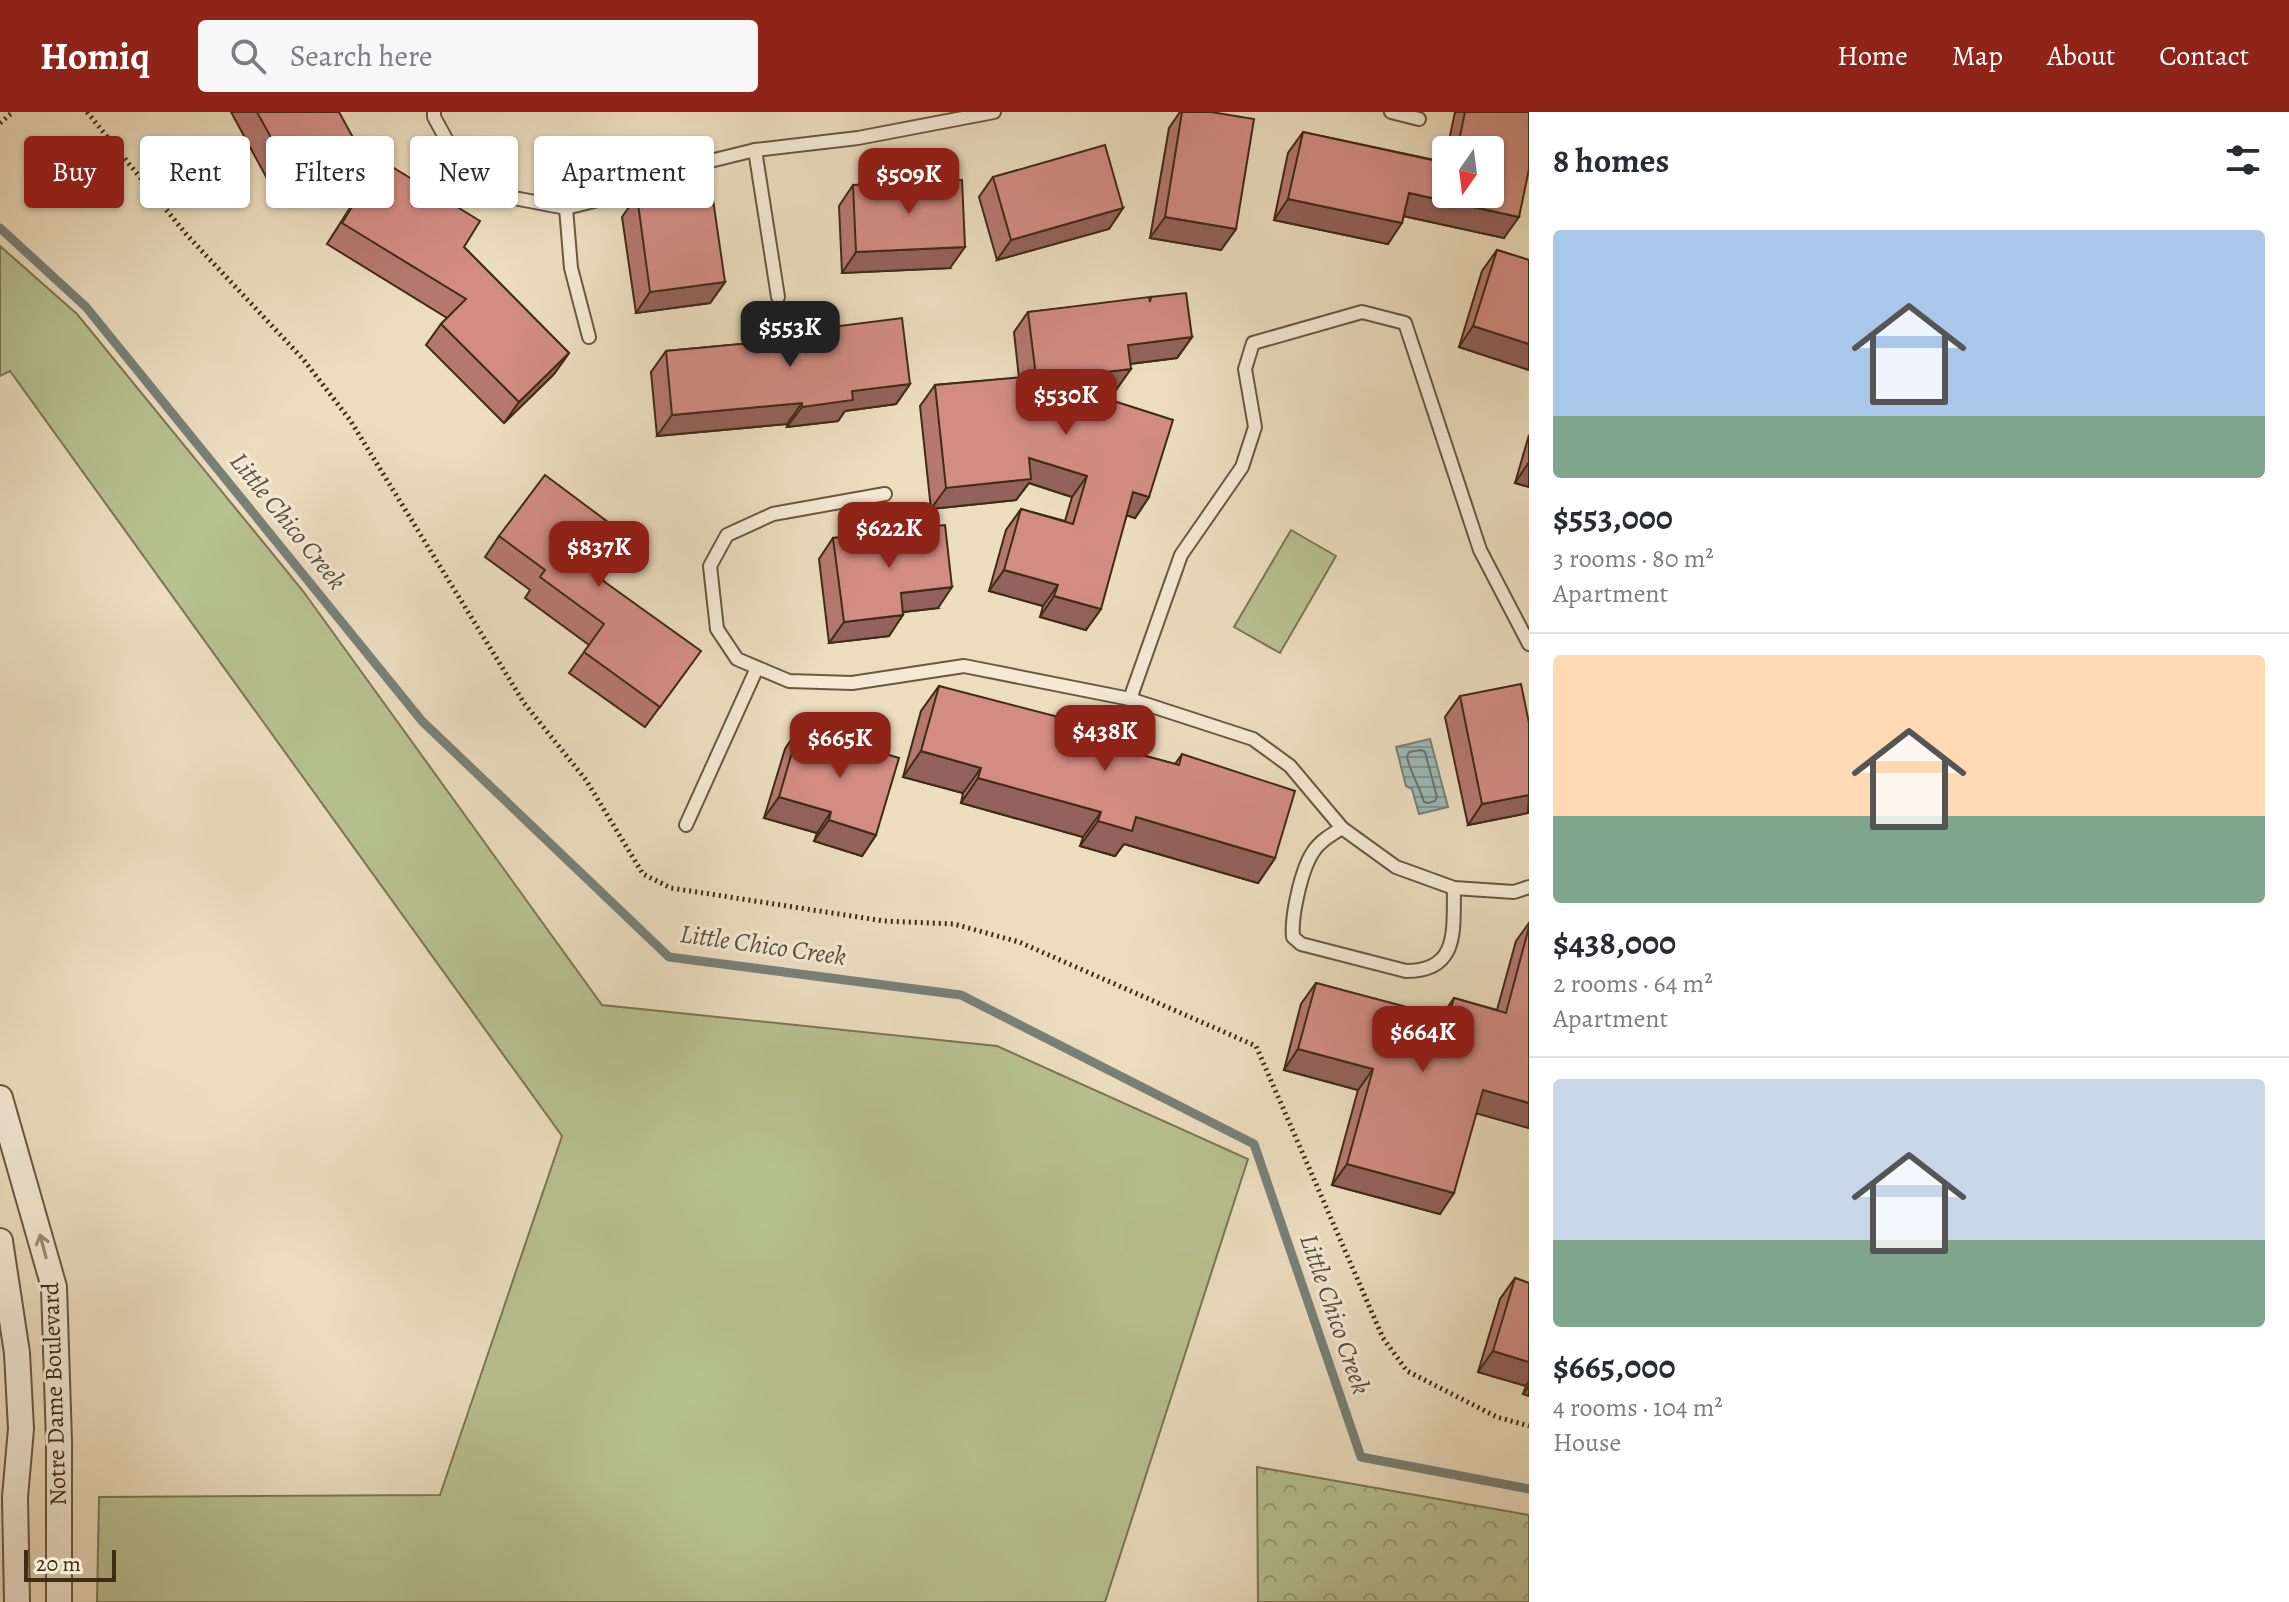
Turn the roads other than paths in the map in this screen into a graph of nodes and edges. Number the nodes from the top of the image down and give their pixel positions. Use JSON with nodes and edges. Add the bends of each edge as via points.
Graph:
{"nodes":[{"id":1,"x":434,"y":112,"type":"edge"},
{"id":2,"x":994,"y":112,"type":"edge"},
{"id":3,"x":1391,"y":112,"type":"edge"},
{"id":4,"x":1419,"y":119,"type":"dead end"},
{"id":5,"x":755,"y":150,"type":"junction"},
{"id":6,"x":714,"y":160,"type":"edge"},
{"id":7,"x":534,"y":202,"type":"edge"},
{"id":8,"x":566,"y":208,"type":"edge"},
{"id":9,"x":778,"y":297,"type":"dead end"},
{"id":10,"x":589,"y":337,"type":"dead end"},
{"id":11,"x":885,"y":494,"type":"dead end"},
{"id":12,"x":1529,"y":644,"type":"edge"},
{"id":13,"x":757,"y":668,"type":"junction"},
{"id":14,"x":1130,"y":699,"type":"junction"},
{"id":15,"x":686,"y":825,"type":"dead end"},
{"id":16,"x":1342,"y":828,"type":"junction"},
{"id":17,"x":1529,"y":887,"type":"edge"},
{"id":18,"x":1454,"y":888,"type":"junction"},
{"id":19,"x":0,"y":1098,"type":"edge"},
{"id":20,"x":0,"y":1241,"type":"edge"},
{"id":21,"x":17,"y":1602,"type":"edge"},
{"id":22,"x":59,"y":1602,"type":"edge"}],
"edges":[{"from":1,"to":7,"type":"lane","via":[[457,159],[498,195]]},
{"from":2,"to":5,"type":"lane","via":[[858,138]]},
{"from":3,"to":4,"type":"lane"},
{"from":5,"to":6,"type":"lane"},
{"from":5,"to":9,"type":"lane"},
{"from":8,"to":10,"type":"lane","via":[[571,268]]},
{"from":11,"to":13,"type":"lane","via":[[773,514],[727,535],[710,566],[717,629],[737,659]]},
{"from":12,"to":14,"type":"lane","via":[[1480,550],[1405,323],[1362,312],[1253,343],[1245,369],[1255,427],[1242,467],[1181,555]]},
{"from":13,"to":14,"type":"lane","via":[[789,681],[852,683],[964,666]]},
{"from":13,"to":15,"type":"lane"},
{"from":14,"to":16,"type":"lane","via":[[1253,739],[1290,766]]},
{"from":16,"to":18,"type":"lane","via":[[1396,867]]},
{"from":16,"to":18,"type":"lane","via":[[1322,840],[1306,868],[1292,923],[1293,937],[1301,944],[1406,971],[1434,967],[1448,954]]},
{"from":17,"to":18,"type":"lane","via":[[1514,892]]},
{"from":22,"to":19,"type":"street","name":"Notre Dame Boulevard","one_way":true,"via":[[54,1287]]},
{"from":20,"to":21,"type":"street","name":"Notre Dame Boulevard","via":[[21,1429],[15,1497]]}]}
